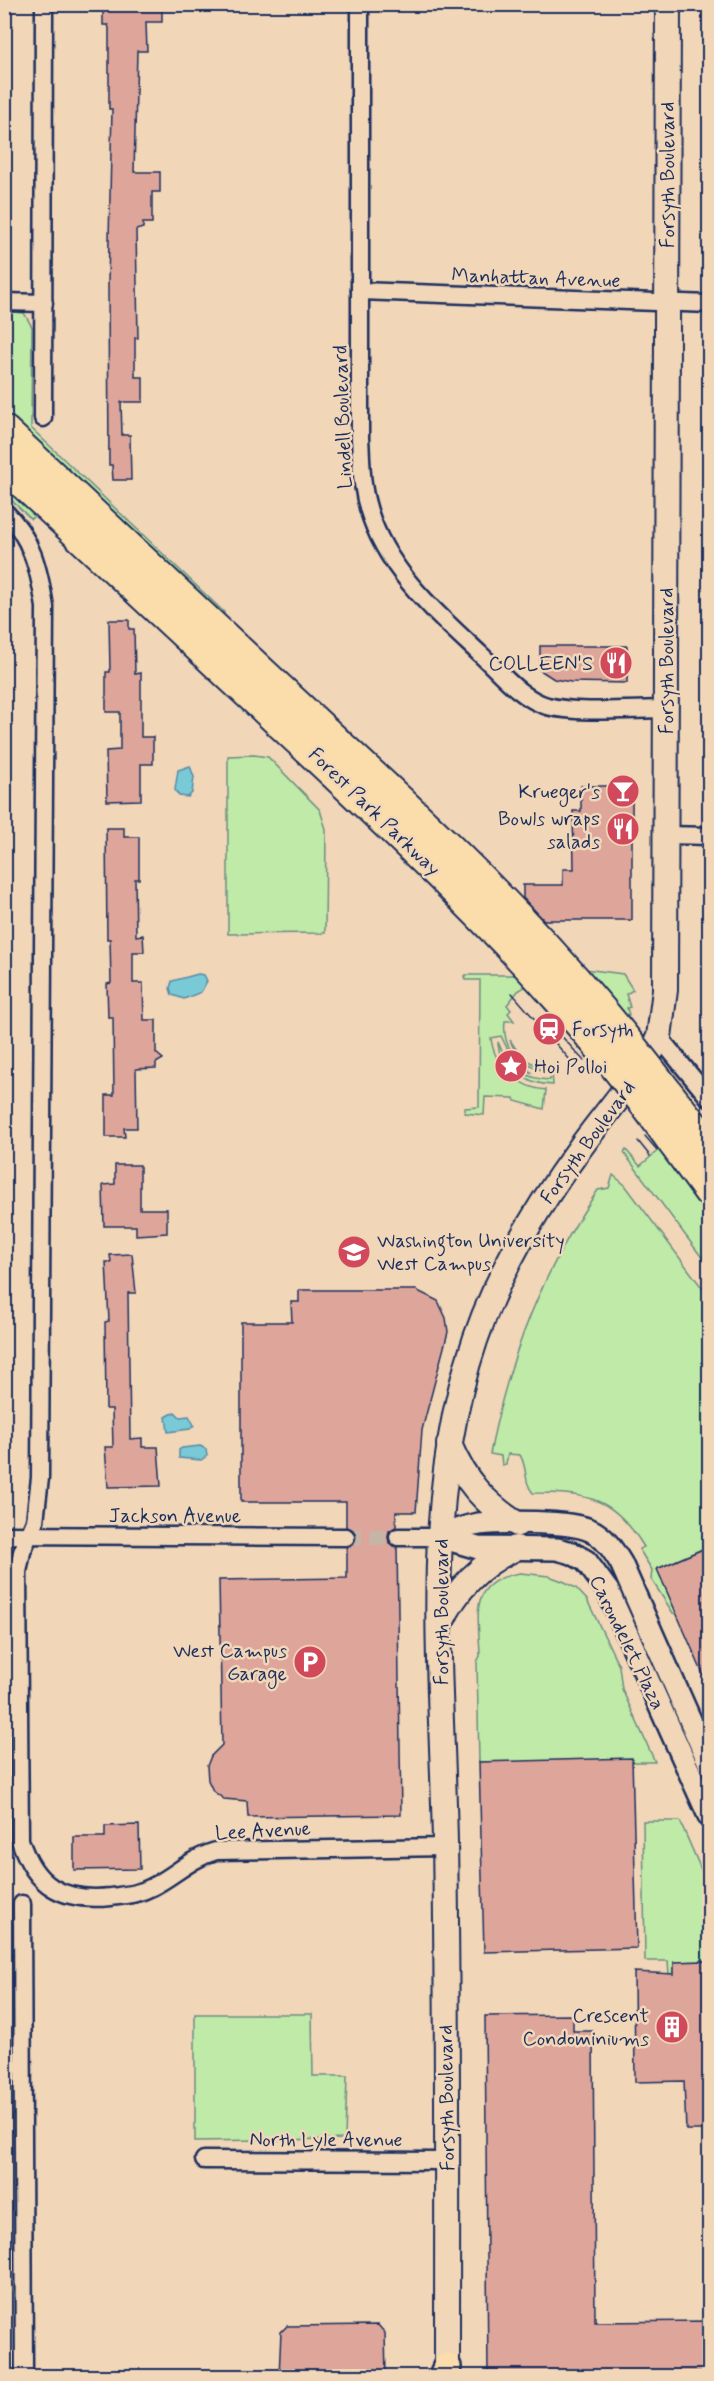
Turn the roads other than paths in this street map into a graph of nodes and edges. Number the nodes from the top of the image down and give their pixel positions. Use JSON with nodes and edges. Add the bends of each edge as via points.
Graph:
{"nodes":[{"id":1,"x":44,"y":4,"type":"edge"},
{"id":2,"x":360,"y":4,"type":"edge"},
{"id":3,"x":668,"y":4,"type":"edge"},
{"id":4,"x":360,"y":291,"type":"junction"},
{"id":5,"x":4,"y":302,"type":"edge"},
{"id":6,"x":44,"y":303,"type":"junction"},
{"id":7,"x":667,"y":304,"type":"junction"},
{"id":8,"x":710,"y":304,"type":"edge"},
{"id":9,"x":43,"y":418,"type":"dead end"},
{"id":10,"x":4,"y":432,"type":"edge"},
{"id":11,"x":4,"y":464,"type":"edge"},
{"id":12,"x":4,"y":511,"type":"edge"},
{"id":13,"x":666,"y":709,"type":"junction"},
{"id":14,"x":327,"y":750,"type":"junction"},
{"id":15,"x":666,"y":835,"type":"junction"},
{"id":16,"x":710,"y":836,"type":"edge"},
{"id":17,"x":659,"y":1037,"type":"junction"},
{"id":18,"x":710,"y":1100,"type":"edge"},
{"id":19,"x":693,"y":1140,"type":"edge"},
{"id":20,"x":710,"y":1191,"type":"edge"},
{"id":21,"x":449,"y":1443,"type":"junction"},
{"id":22,"x":517,"y":1524,"type":"junction"},
{"id":23,"x":4,"y":1534,"type":"edge"},
{"id":24,"x":31,"y":1535,"type":"junction"},
{"id":25,"x":346,"y":1537,"type":"tunnel mouth"},
{"id":26,"x":398,"y":1537,"type":"tunnel mouth"},
{"id":27,"x":440,"y":1537,"type":"junction"},
{"id":28,"x":516,"y":1548,"type":"junction"},
{"id":29,"x":440,"y":1625,"type":"junction"},
{"id":30,"x":710,"y":1765,"type":"edge"},
{"id":31,"x":710,"y":1818,"type":"edge"},
{"id":32,"x":445,"y":1847,"type":"junction"},
{"id":33,"x":22,"y":1904,"type":"dead end"},
{"id":34,"x":204,"y":2160,"type":"dead end"},
{"id":35,"x":448,"y":2161,"type":"junction"},
{"id":36,"x":446,"y":2373,"type":"edge"},
{"id":37,"x":24,"y":2376,"type":"edge"}],
"edges":[{"from":1,"to":6,"type":"street"},
{"from":2,"to":4,"type":"street","name":"Lindell Boulevard"},
{"from":3,"to":7,"type":"main road","name":"Forsyth Boulevard"},
{"from":4,"to":7,"type":"street","name":"Manhattan Avenue"},
{"from":4,"to":13,"type":"street","name":"Lindell Boulevard","via":[[363,484],[371,519],[393,562],[417,594],[523,693],[547,706]]},
{"from":5,"to":6,"type":"street"},
{"from":6,"to":9,"type":"street"},
{"from":7,"to":8,"type":"street","name":"Manhattan Avenue"},
{"from":7,"to":13,"type":"main road","name":"Forsyth Boulevard"},
{"from":10,"to":14,"type":"highway","name":"Forest Park Parkway"},
{"from":11,"to":14,"type":"highway","name":"Forest Park Parkway"},
{"from":12,"to":24,"type":"street","via":[[19,524],[32,549],[44,597],[45,631],[40,1478]]},
{"from":13,"to":15,"type":"main road","name":"Forsyth Boulevard"},
{"from":14,"to":19,"type":"highway","name":"Forest Park Parkway","bridge":true},
{"from":15,"to":16,"type":"street"},
{"from":15,"to":17,"type":"main road","name":"Forsyth Boulevard","via":[[665,990]]},
{"from":17,"to":18,"type":"street"},
{"from":17,"to":21,"type":"main road","name":"Forsyth Boulevard","via":[[638,1073],[542,1202],[506,1267],[467,1364]]},
{"from":19,"to":20,"type":"highway","name":"Forest Park Parkway"},
{"from":21,"to":22,"type":"main road","via":[[474,1490]]},
{"from":21,"to":27,"type":"main road","name":"Forsyth Boulevard"},
{"from":22,"to":27,"type":"street","name":"Carondelet Plaza","via":[[480,1524]]},
{"from":22,"to":30,"type":"street","name":"Carondelet Plaza","via":[[591,1530],[613,1550]]},
{"from":23,"to":24,"type":"street","name":"Jackson Avenue"},
{"from":24,"to":25,"type":"street","name":"Jackson Avenue"},
{"from":24,"to":32,"type":"street","name":"Lee Avenue","via":[[18,1572],[20,1840],[32,1869],[58,1891],[74,1898],[134,1894],[216,1851]]},
{"from":26,"to":27,"type":"street"},
{"from":27,"to":28,"type":"street","name":"Carondelet Plaza","via":[[478,1548]]},
{"from":27,"to":29,"type":"main road","name":"Forsyth Boulevard"},
{"from":28,"to":29,"type":"main road","via":[[471,1578]]},
{"from":28,"to":31,"type":"street","name":"Carondelet Plaza","via":[[573,1553],[598,1574]]},
{"from":29,"to":32,"type":"main road","name":"Forsyth Boulevard"},
{"from":32,"to":35,"type":"main road","name":"Forsyth Boulevard"},
{"from":33,"to":37,"type":"street"},
{"from":34,"to":35,"type":"street","name":"North Lyle Avenue"},
{"from":35,"to":36,"type":"main road","name":"Forsyth Boulevard"}]}
